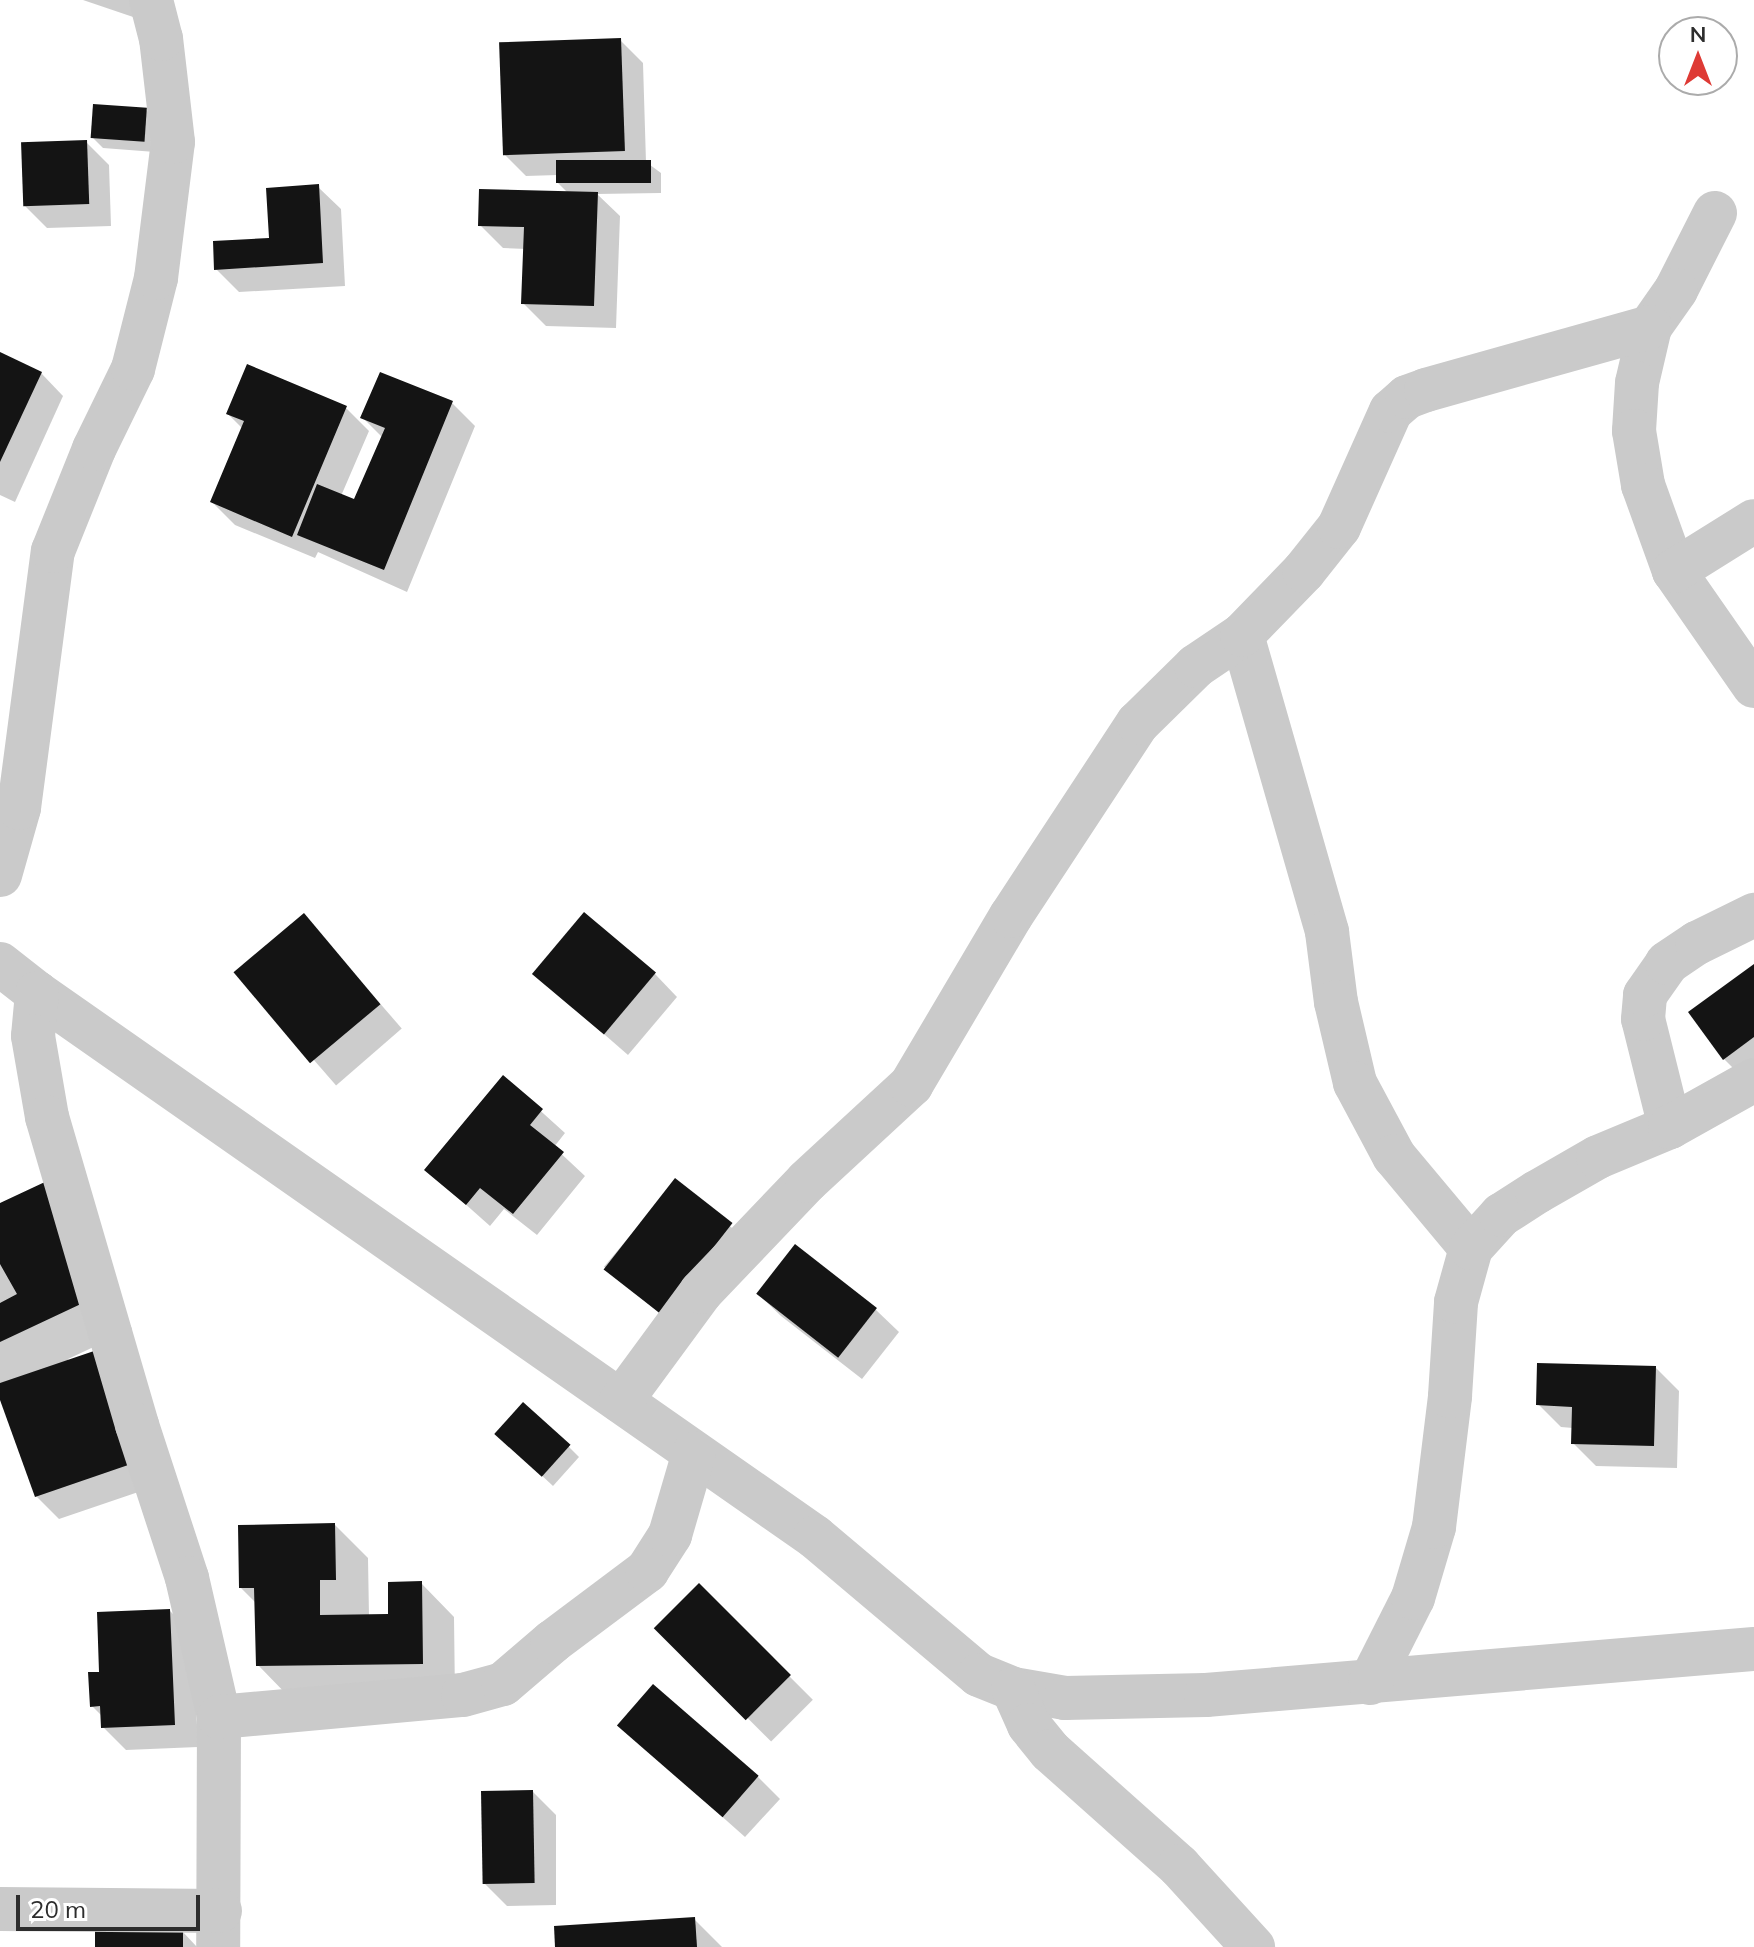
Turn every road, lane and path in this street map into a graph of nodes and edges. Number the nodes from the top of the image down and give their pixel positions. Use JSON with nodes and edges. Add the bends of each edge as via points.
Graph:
{"nodes":[{"id":1,"x":151,"y":0,"type":"edge"},
{"id":2,"x":1715,"y":213,"type":"dead end"},
{"id":3,"x":1650,"y":327,"type":"junction"},
{"id":4,"x":1754,"y":521,"type":"edge"},
{"id":5,"x":1674,"y":571,"type":"junction"},
{"id":6,"x":1242,"y":635,"type":"junction"},
{"id":7,"x":1754,"y":686,"type":"edge"},
{"id":8,"x":0,"y":875,"type":"edge"},
{"id":9,"x":1754,"y":915,"type":"edge"},
{"id":10,"x":0,"y":964,"type":"edge"},
{"id":11,"x":37,"y":993,"type":"junction"},
{"id":12,"x":1754,"y":1080,"type":"edge"},
{"id":13,"x":1670,"y":1127,"type":"junction"},
{"id":14,"x":1471,"y":1248,"type":"junction"},
{"id":15,"x":621,"y":1401,"type":"junction"},
{"id":16,"x":694,"y":1453,"type":"junction"},
{"id":17,"x":1754,"y":1649,"type":"edge"},
{"id":18,"x":1370,"y":1683,"type":"junction"},
{"id":19,"x":1013,"y":1689,"type":"junction"},
{"id":20,"x":219,"y":1717,"type":"junction"},
{"id":21,"x":0,"y":1909,"type":"edge"},
{"id":22,"x":219,"y":1929,"type":"edge"},
{"id":23,"x":1253,"y":1947,"type":"edge"}],
"edges":[{"from":1,"to":8,"type":"street","via":[[173,142],[156,278],[133,369],[53,551],[19,808]]},
{"from":2,"to":3,"type":"street","via":[[1676,290]]},
{"from":3,"to":5,"type":"street","via":[[1637,383],[1634,431],[1643,485]]},
{"from":3,"to":6,"type":"street","via":[[1407,397],[1391,411],[1339,527]]},
{"from":4,"to":5,"type":"street"},
{"from":5,"to":7,"type":"street"},
{"from":6,"to":14,"type":"street","via":[[1327,932],[1355,1083],[1394,1156]]},
{"from":6,"to":15,"type":"street","via":[[1196,666],[1138,723],[1011,916],[911,1085],[807,1181],[701,1292]]},
{"from":9,"to":13,"type":"street","via":[[1667,963],[1645,995],[1643,1019]]},
{"from":10,"to":11,"type":"street"},
{"from":11,"to":15,"type":"street"},
{"from":11,"to":20,"type":"street","via":[[33,1036],[47,1117],[187,1578]]},
{"from":12,"to":13,"type":"street"},
{"from":13,"to":14,"type":"street","via":[[1598,1157],[1537,1192],[1501,1215]]},
{"from":14,"to":18,"type":"street","via":[[1456,1302],[1434,1527],[1413,1598]]},
{"from":15,"to":16,"type":"street"},
{"from":16,"to":19,"type":"street","via":[[815,1537],[979,1675]]},
{"from":16,"to":20,"type":"street","via":[[670,1535],[647,1571],[503,1684],[463,1695]]},
{"from":17,"to":18,"type":"street"},
{"from":18,"to":19,"type":"street","via":[[1065,1698]]},
{"from":19,"to":23,"type":"street","via":[[1029,1725],[1050,1751],[1179,1866]]},
{"from":20,"to":22,"type":"street"},
{"from":21,"to":22,"type":"street"}]}
